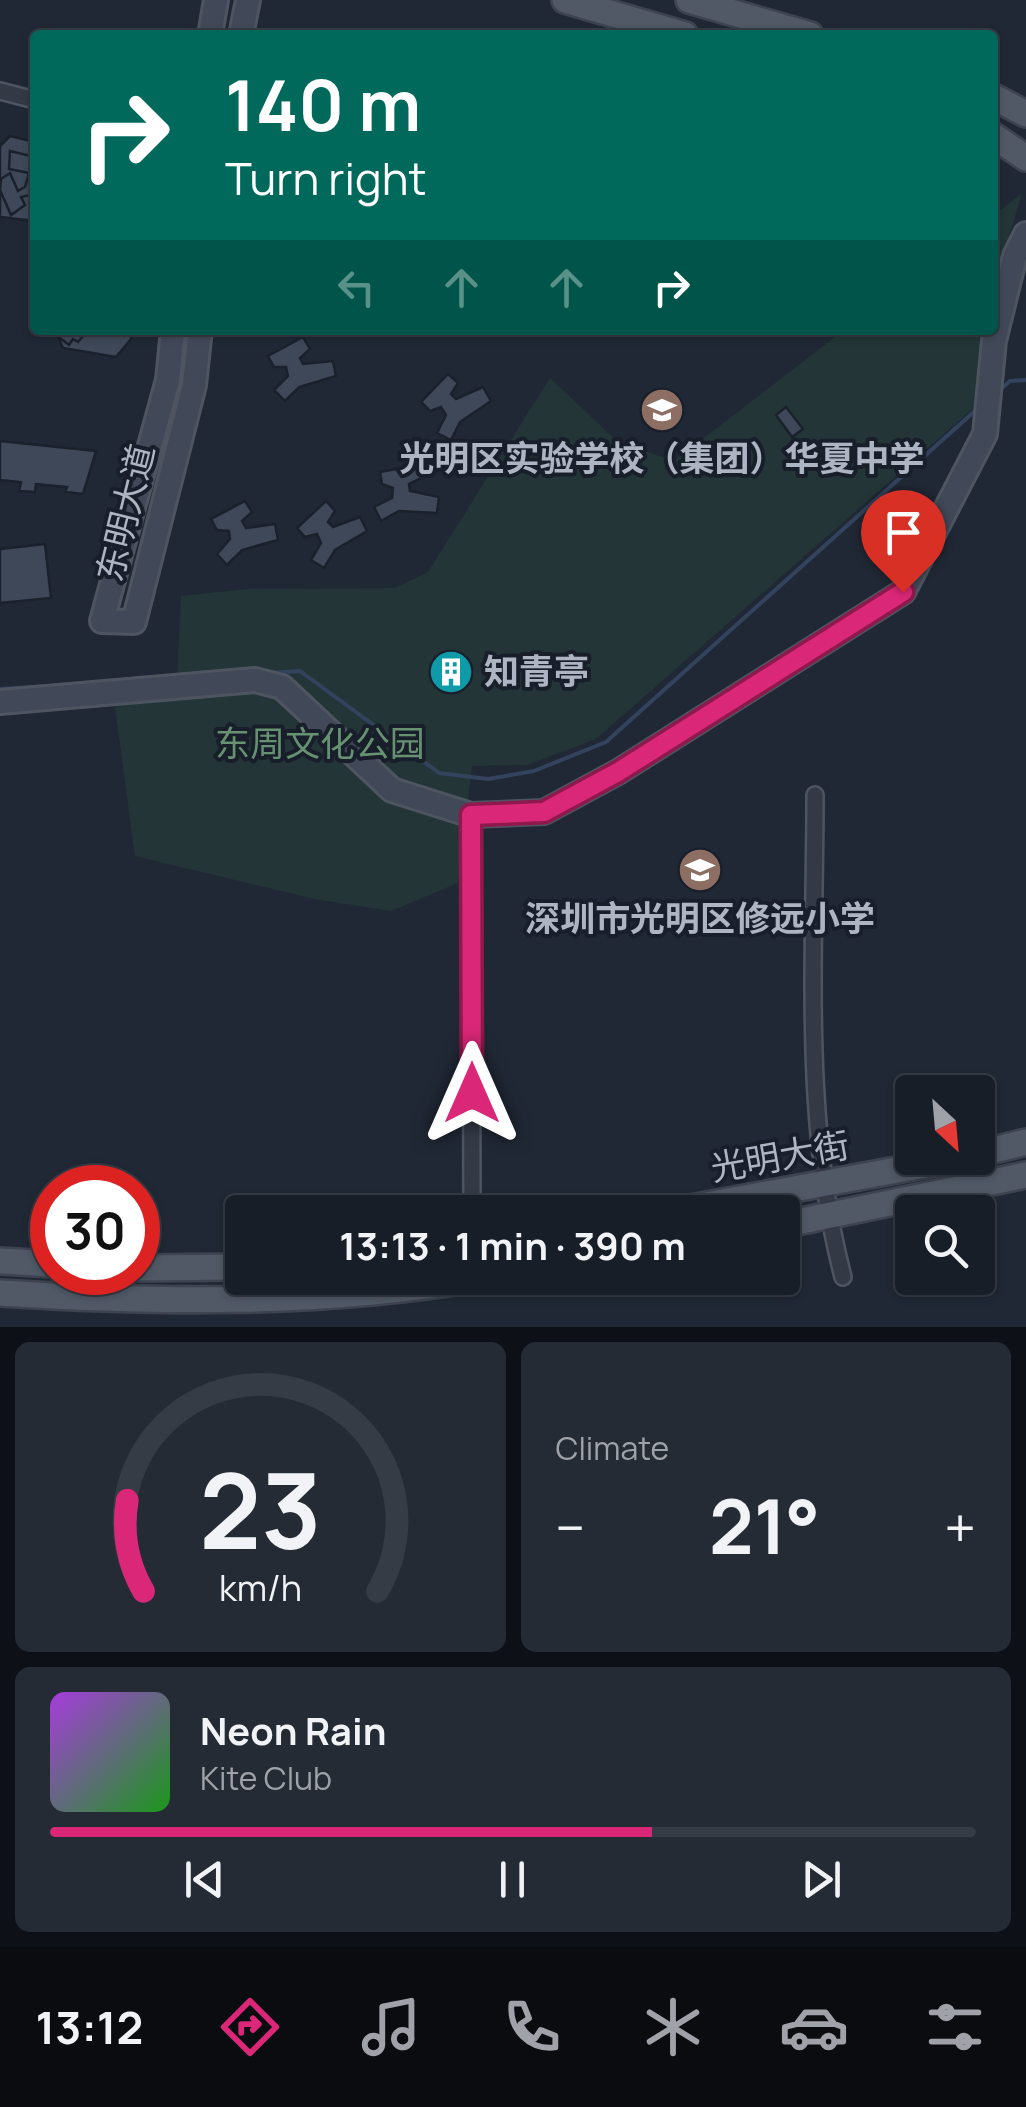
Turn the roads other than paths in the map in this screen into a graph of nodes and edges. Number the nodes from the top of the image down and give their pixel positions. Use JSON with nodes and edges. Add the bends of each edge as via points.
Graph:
{"nodes":[{"id":1,"x":216,"y":0,"type":"edge"},
{"id":2,"x":248,"y":0,"type":"edge"},
{"id":3,"x":565,"y":0,"type":"edge"},
{"id":4,"x":689,"y":0,"type":"edge"},
{"id":5,"x":211,"y":30,"type":"edge"},
{"id":6,"x":242,"y":30,"type":"edge"},
{"id":7,"x":669,"y":30,"type":"edge"},
{"id":8,"x":793,"y":30,"type":"edge"},
{"id":9,"x":0,"y":91,"type":"edge"},
{"id":10,"x":30,"y":99,"type":"edge"},
{"id":11,"x":998,"y":99,"type":"edge"},
{"id":12,"x":1026,"y":114,"type":"edge"},
{"id":13,"x":998,"y":139,"type":"edge"},
{"id":14,"x":1026,"y":158,"type":"edge"},
{"id":15,"x":1026,"y":234,"type":"edge"},
{"id":16,"x":998,"y":324,"type":"edge"},
{"id":17,"x":172,"y":335,"type":"edge"},
{"id":18,"x":199,"y":335,"type":"edge"},
{"id":19,"x":995,"y":335,"type":"edge"},
{"id":20,"x":0,"y":702,"type":"edge"},
{"id":21,"x":815,"y":795,"type":"dead end"},
{"id":22,"x":471,"y":815,"type":"junction"},
{"id":23,"x":1026,"y":1142,"type":"edge"},
{"id":24,"x":995,"y":1150,"type":"edge"},
{"id":25,"x":895,"y":1171,"type":"edge"},
{"id":26,"x":1026,"y":1176,"type":"edge"},
{"id":27,"x":822,"y":1186,"type":"junction"},
{"id":28,"x":472,"y":1195,"type":"edge"},
{"id":29,"x":769,"y":1195,"type":"edge"},
{"id":30,"x":828,"y":1218,"type":"junction"},
{"id":31,"x":800,"y":1222,"type":"edge"},
{"id":32,"x":0,"y":1261,"type":"edge"},
{"id":33,"x":30,"y":1263,"type":"edge"},
{"id":34,"x":225,"y":1267,"type":"edge"},
{"id":35,"x":160,"y":1268,"type":"edge"},
{"id":36,"x":842,"y":1277,"type":"dead end"},
{"id":37,"x":0,"y":1293,"type":"edge"},
{"id":38,"x":308,"y":1295,"type":"edge"}],
"edges":[{"from":1,"to":5,"type":"street"},
{"from":2,"to":6,"type":"street"},
{"from":3,"to":7,"type":"main road"},
{"from":4,"to":8,"type":"main road"},
{"from":9,"to":10,"type":"street"},
{"from":11,"to":12,"type":"main road"},
{"from":13,"to":14,"type":"main road"},
{"from":15,"to":16,"type":"street"},
{"from":17,"to":18,"type":"street","name":"东明大道","via":[[168,380],[102,621],[134,622],[194,385]]},
{"from":19,"to":22,"type":"street","via":[[985,434],[903,592],[544,812]]},
{"from":20,"to":22,"type":"street","via":[[256,680],[282,687],[392,790]]},
{"from":21,"to":27,"type":"street","via":[[816,1137]]},
{"from":22,"to":28,"type":"street"},
{"from":23,"to":24,"type":"main road"},
{"from":25,"to":27,"type":"main road","name":"光明大街"},
{"from":26,"to":30,"type":"main road","name":"光明大街"},
{"from":27,"to":29,"type":"main road","name":"光明大街"},
{"from":27,"to":30,"type":"street"},
{"from":30,"to":31,"type":"main road","name":"光明大街"},
{"from":30,"to":36,"type":"street"},
{"from":32,"to":33,"type":"main road"},
{"from":34,"to":35,"type":"main road"},
{"from":37,"to":38,"type":"main road"}]}
